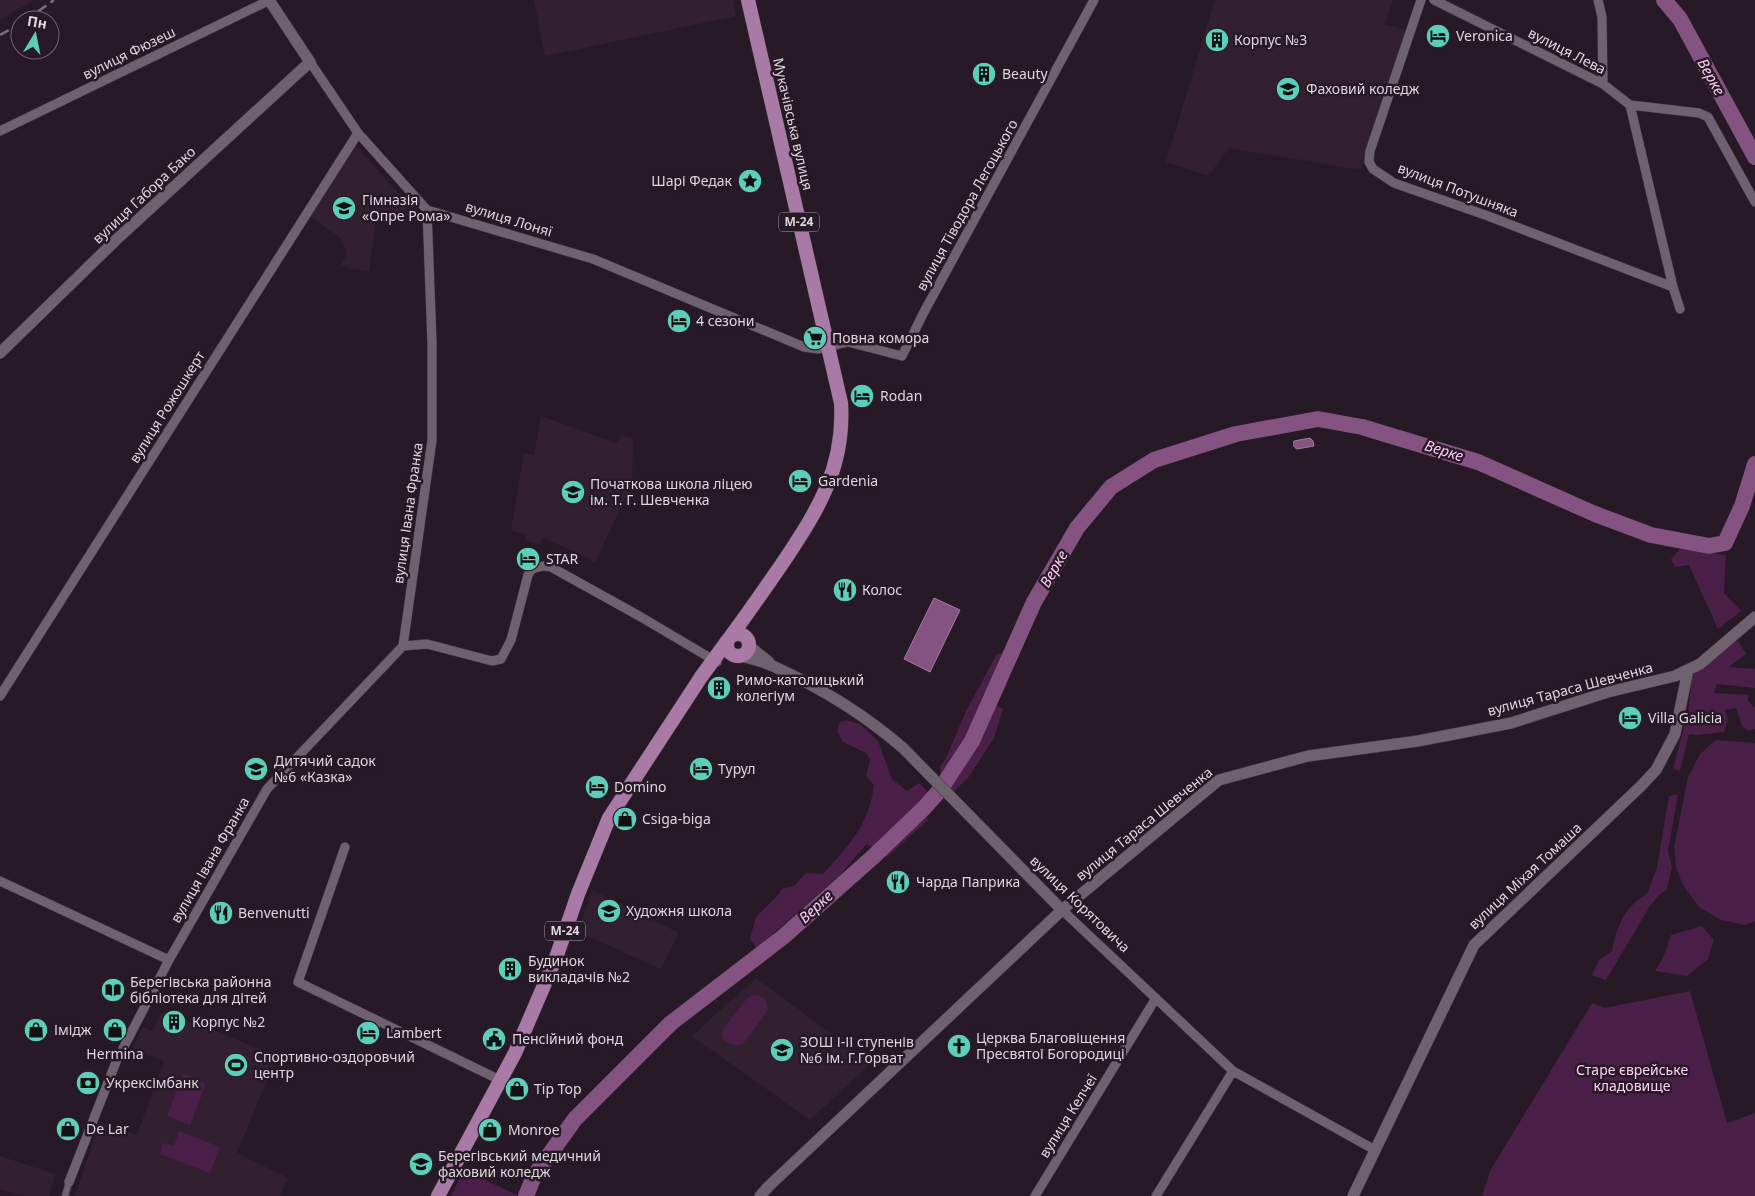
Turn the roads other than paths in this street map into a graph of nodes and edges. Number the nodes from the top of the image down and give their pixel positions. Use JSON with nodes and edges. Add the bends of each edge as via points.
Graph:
{"nodes":[{"id":1,"x":270,"y":0,"type":"edge"},
{"id":2,"x":748,"y":0,"type":"edge"},
{"id":3,"x":1094,"y":0,"type":"edge"},
{"id":4,"x":1421,"y":0,"type":"edge"},
{"id":5,"x":1434,"y":0,"type":"edge"},
{"id":6,"x":1598,"y":0,"type":"edge"},
{"id":7,"x":310,"y":62,"type":"junction"},
{"id":8,"x":1603,"y":84,"type":"junction"},
{"id":9,"x":1630,"y":105,"type":"junction"},
{"id":10,"x":0,"y":131,"type":"edge"},
{"id":11,"x":358,"y":133,"type":"junction"},
{"id":12,"x":1755,"y":202,"type":"edge"},
{"id":13,"x":426,"y":210,"type":"junction"},
{"id":14,"x":1673,"y":287,"type":"junction"},
{"id":15,"x":1680,"y":309,"type":"dead end"},
{"id":16,"x":828,"y":348,"type":"junction"},
{"id":17,"x":0,"y":353,"type":"edge"},
{"id":18,"x":747,"y":615,"type":"junction"},
{"id":19,"x":1755,"y":617,"type":"edge"},
{"id":20,"x":729,"y":638,"type":"junction"},
{"id":21,"x":403,"y":646,"type":"junction"},
{"id":22,"x":744,"y":649,"type":"junction"},
{"id":23,"x":716,"y":661,"type":"junction"},
{"id":24,"x":1688,"y":670,"type":"junction"},
{"id":25,"x":0,"y":696,"type":"edge"},
{"id":26,"x":345,"y":848,"type":"dead end"},
{"id":27,"x":0,"y":881,"type":"edge"},
{"id":28,"x":1062,"y":910,"type":"junction"},
{"id":29,"x":169,"y":960,"type":"junction"},
{"id":30,"x":1156,"y":998,"type":"junction"},
{"id":31,"x":1234,"y":1071,"type":"junction"},
{"id":32,"x":500,"y":1080,"type":"junction"},
{"id":33,"x":1375,"y":1150,"type":"junction"},
{"id":34,"x":69,"y":1182,"type":"joint"},
{"id":35,"x":64,"y":1196,"type":"edge"},
{"id":36,"x":438,"y":1196,"type":"edge"},
{"id":37,"x":760,"y":1196,"type":"edge"},
{"id":38,"x":1035,"y":1196,"type":"edge"},
{"id":39,"x":1156,"y":1196,"type":"edge"},
{"id":40,"x":1352,"y":1196,"type":"edge"}],
"edges":[{"from":1,"to":7,"type":"street"},
{"from":1,"to":10,"type":"street","name":"вулиця Фюзеш"},
{"from":2,"to":16,"type":"highway","name":"Мукачівська вулиця","number":"М-24"},
{"from":3,"to":16,"type":"street","name":"вулиця Тіводора Легоцького","via":[[902,356],[848,342]]},
{"from":4,"to":14,"type":"street","name":"вулиця Потушняка","via":[[1370,152],[1369,162],[1373,169],[1394,183]]},
{"from":5,"to":8,"type":"street","name":"вулиця Лева"},
{"from":6,"to":8,"type":"street","via":[[1602,16]]},
{"from":7,"to":11,"type":"street"},
{"from":7,"to":17,"type":"street","name":"вулиця Габора Бако","via":[[117,239]]},
{"from":8,"to":9,"type":"street","name":"вулиця Лева"},
{"from":9,"to":12,"type":"street","via":[[1699,113],[1708,117]]},
{"from":9,"to":14,"type":"street"},
{"from":11,"to":13,"type":"street"},
{"from":11,"to":25,"type":"street","name":"вулиця Рожошкерт"},
{"from":13,"to":16,"type":"street","name":"вулиця Лоняї","via":[[593,259],[804,347]]},
{"from":13,"to":21,"type":"street","name":"вулиця Івана Франка","via":[[432,343],[432,440]]},
{"from":14,"to":15,"type":"street"},
{"from":16,"to":18,"type":"highway","name":"Мукачівська вулиця","number":"М-24","via":[[841,403],[840,445],[835,464],[816,512]]},
{"from":18,"to":20,"type":"highway","name":"Мукачівська вулиця","number":"М-24"},
{"from":18,"to":22,"type":"highway"},
{"from":19,"to":24,"type":"street","name":"вулиця Тараса Шевченка","via":[[1700,664]]},
{"from":20,"to":22,"type":"highway","via":[[727,650]]},
{"from":20,"to":22,"type":"highway","via":[[738,634],[745,636]]},
{"from":20,"to":23,"type":"highway","name":"Мукачівська вулиця","number":"М-24"},
{"from":21,"to":23,"type":"street","via":[[427,644],[492,660],[501,659],[511,640],[528,575],[532,568],[543,566],[551,567]]},
{"from":21,"to":29,"type":"street","name":"вулиця Івана Франка","via":[[267,789]]},
{"from":22,"to":23,"type":"highway","name":"Мукачівська вулиця","number":"М-24"},
{"from":22,"to":28,"type":"street","name":"вулиця Корятовича","via":[[846,705],[888,734]]},
{"from":23,"to":32,"type":"highway","name":"Мукачівська вулиця","number":"М-24","via":[[704,674],[609,818],[557,955]]},
{"from":24,"to":28,"type":"street","name":"вулиця Тараса Шевченка","via":[[1511,723],[1418,741],[1308,756],[1219,780]]},
{"from":24,"to":33,"type":"street","name":"вулиця Міхая Томаша","via":[[1675,734],[1656,770],[1474,945]]},
{"from":26,"to":32,"type":"street","via":[[298,982]]},
{"from":27,"to":29,"type":"street"},
{"from":28,"to":30,"type":"street","name":"вулиця Корятовича"},
{"from":28,"to":37,"type":"street","name":"вулиця Тараса Шевченка"},
{"from":29,"to":34,"type":"street","name":"вулиця Івана Франка","via":[[116,1062]]},
{"from":30,"to":31,"type":"street","name":"вулиця Корятовича"},
{"from":30,"to":38,"type":"street","name":"вулиця Келчеї"},
{"from":31,"to":33,"type":"street","name":"вулиця Корятовича"},
{"from":31,"to":39,"type":"street"},
{"from":32,"to":36,"type":"highway","name":"Мукачівська вулиця","number":"М-24"},
{"from":33,"to":40,"type":"street","name":"вулиця Міхая Томаша"},
{"from":34,"to":35,"type":"street","name":"вулиця Івана Франка"}]}
